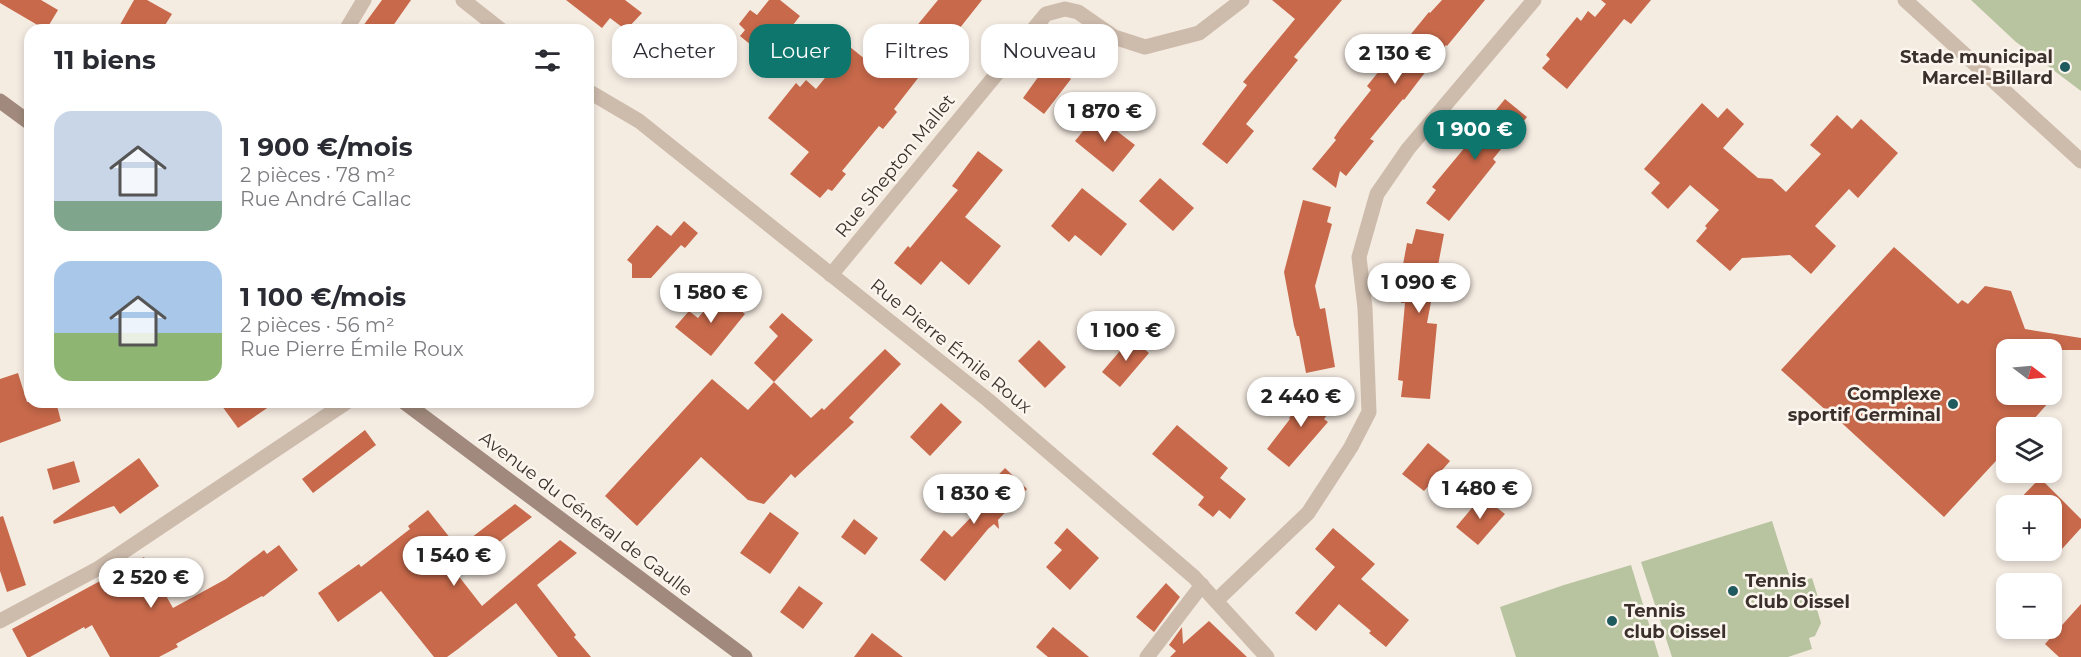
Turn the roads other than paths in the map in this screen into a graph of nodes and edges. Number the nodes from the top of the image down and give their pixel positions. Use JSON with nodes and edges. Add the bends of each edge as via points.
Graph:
{"nodes":[{"id":1,"x":364,"y":0,"type":"edge"},
{"id":2,"x":463,"y":0,"type":"edge"},
{"id":3,"x":1242,"y":0,"type":"edge"},
{"id":4,"x":1534,"y":0,"type":"edge"},
{"id":5,"x":1905,"y":0,"type":"edge"},
{"id":6,"x":1064,"y":5,"type":"edge"},
{"id":7,"x":350,"y":24,"type":"edge"},
{"id":8,"x":493,"y":24,"type":"edge"},
{"id":9,"x":594,"y":95,"type":"edge"},
{"id":10,"x":0,"y":101,"type":"edge"},
{"id":11,"x":24,"y":119,"type":"edge"},
{"id":12,"x":2081,"y":161,"type":"edge"},
{"id":13,"x":831,"y":274,"type":"junction"},
{"id":14,"x":338,"y":408,"type":"edge"},
{"id":15,"x":412,"y":408,"type":"edge"},
{"id":16,"x":1202,"y":585,"type":"junction"},
{"id":17,"x":1216,"y":601,"type":"junction"},
{"id":18,"x":0,"y":621,"type":"edge"},
{"id":19,"x":745,"y":657,"type":"edge"},
{"id":20,"x":1147,"y":657,"type":"edge"},
{"id":21,"x":1267,"y":657,"type":"edge"}],
"edges":[{"from":1,"to":7,"type":"street"},
{"from":2,"to":8,"type":"street"},
{"from":3,"to":6,"type":"street","via":[[1199,33],[1146,47],[1114,37]]},
{"from":4,"to":17,"type":"street","via":[[1408,148],[1377,194],[1359,258],[1369,412],[1308,513]]},
{"from":5,"to":12,"type":"street"},
{"from":6,"to":13,"type":"street","name":"Rue Shepton Mallet","via":[[1046,14]]},
{"from":9,"to":13,"type":"street","name":"Rue Pierre Émile Roux","via":[[639,121]]},
{"from":10,"to":11,"type":"main road"},
{"from":13,"to":16,"type":"street","name":"Rue Pierre Émile Roux","via":[[988,400]]},
{"from":14,"to":18,"type":"street","via":[[99,568]]},
{"from":15,"to":19,"type":"main road","name":"Avenue du Général de Gaulle"},
{"from":16,"to":17,"type":"street","name":"Rue Pierre Émile Roux"},
{"from":16,"to":20,"type":"street"},
{"from":17,"to":21,"type":"street","name":"Rue Pierre Émile Roux"}]}
